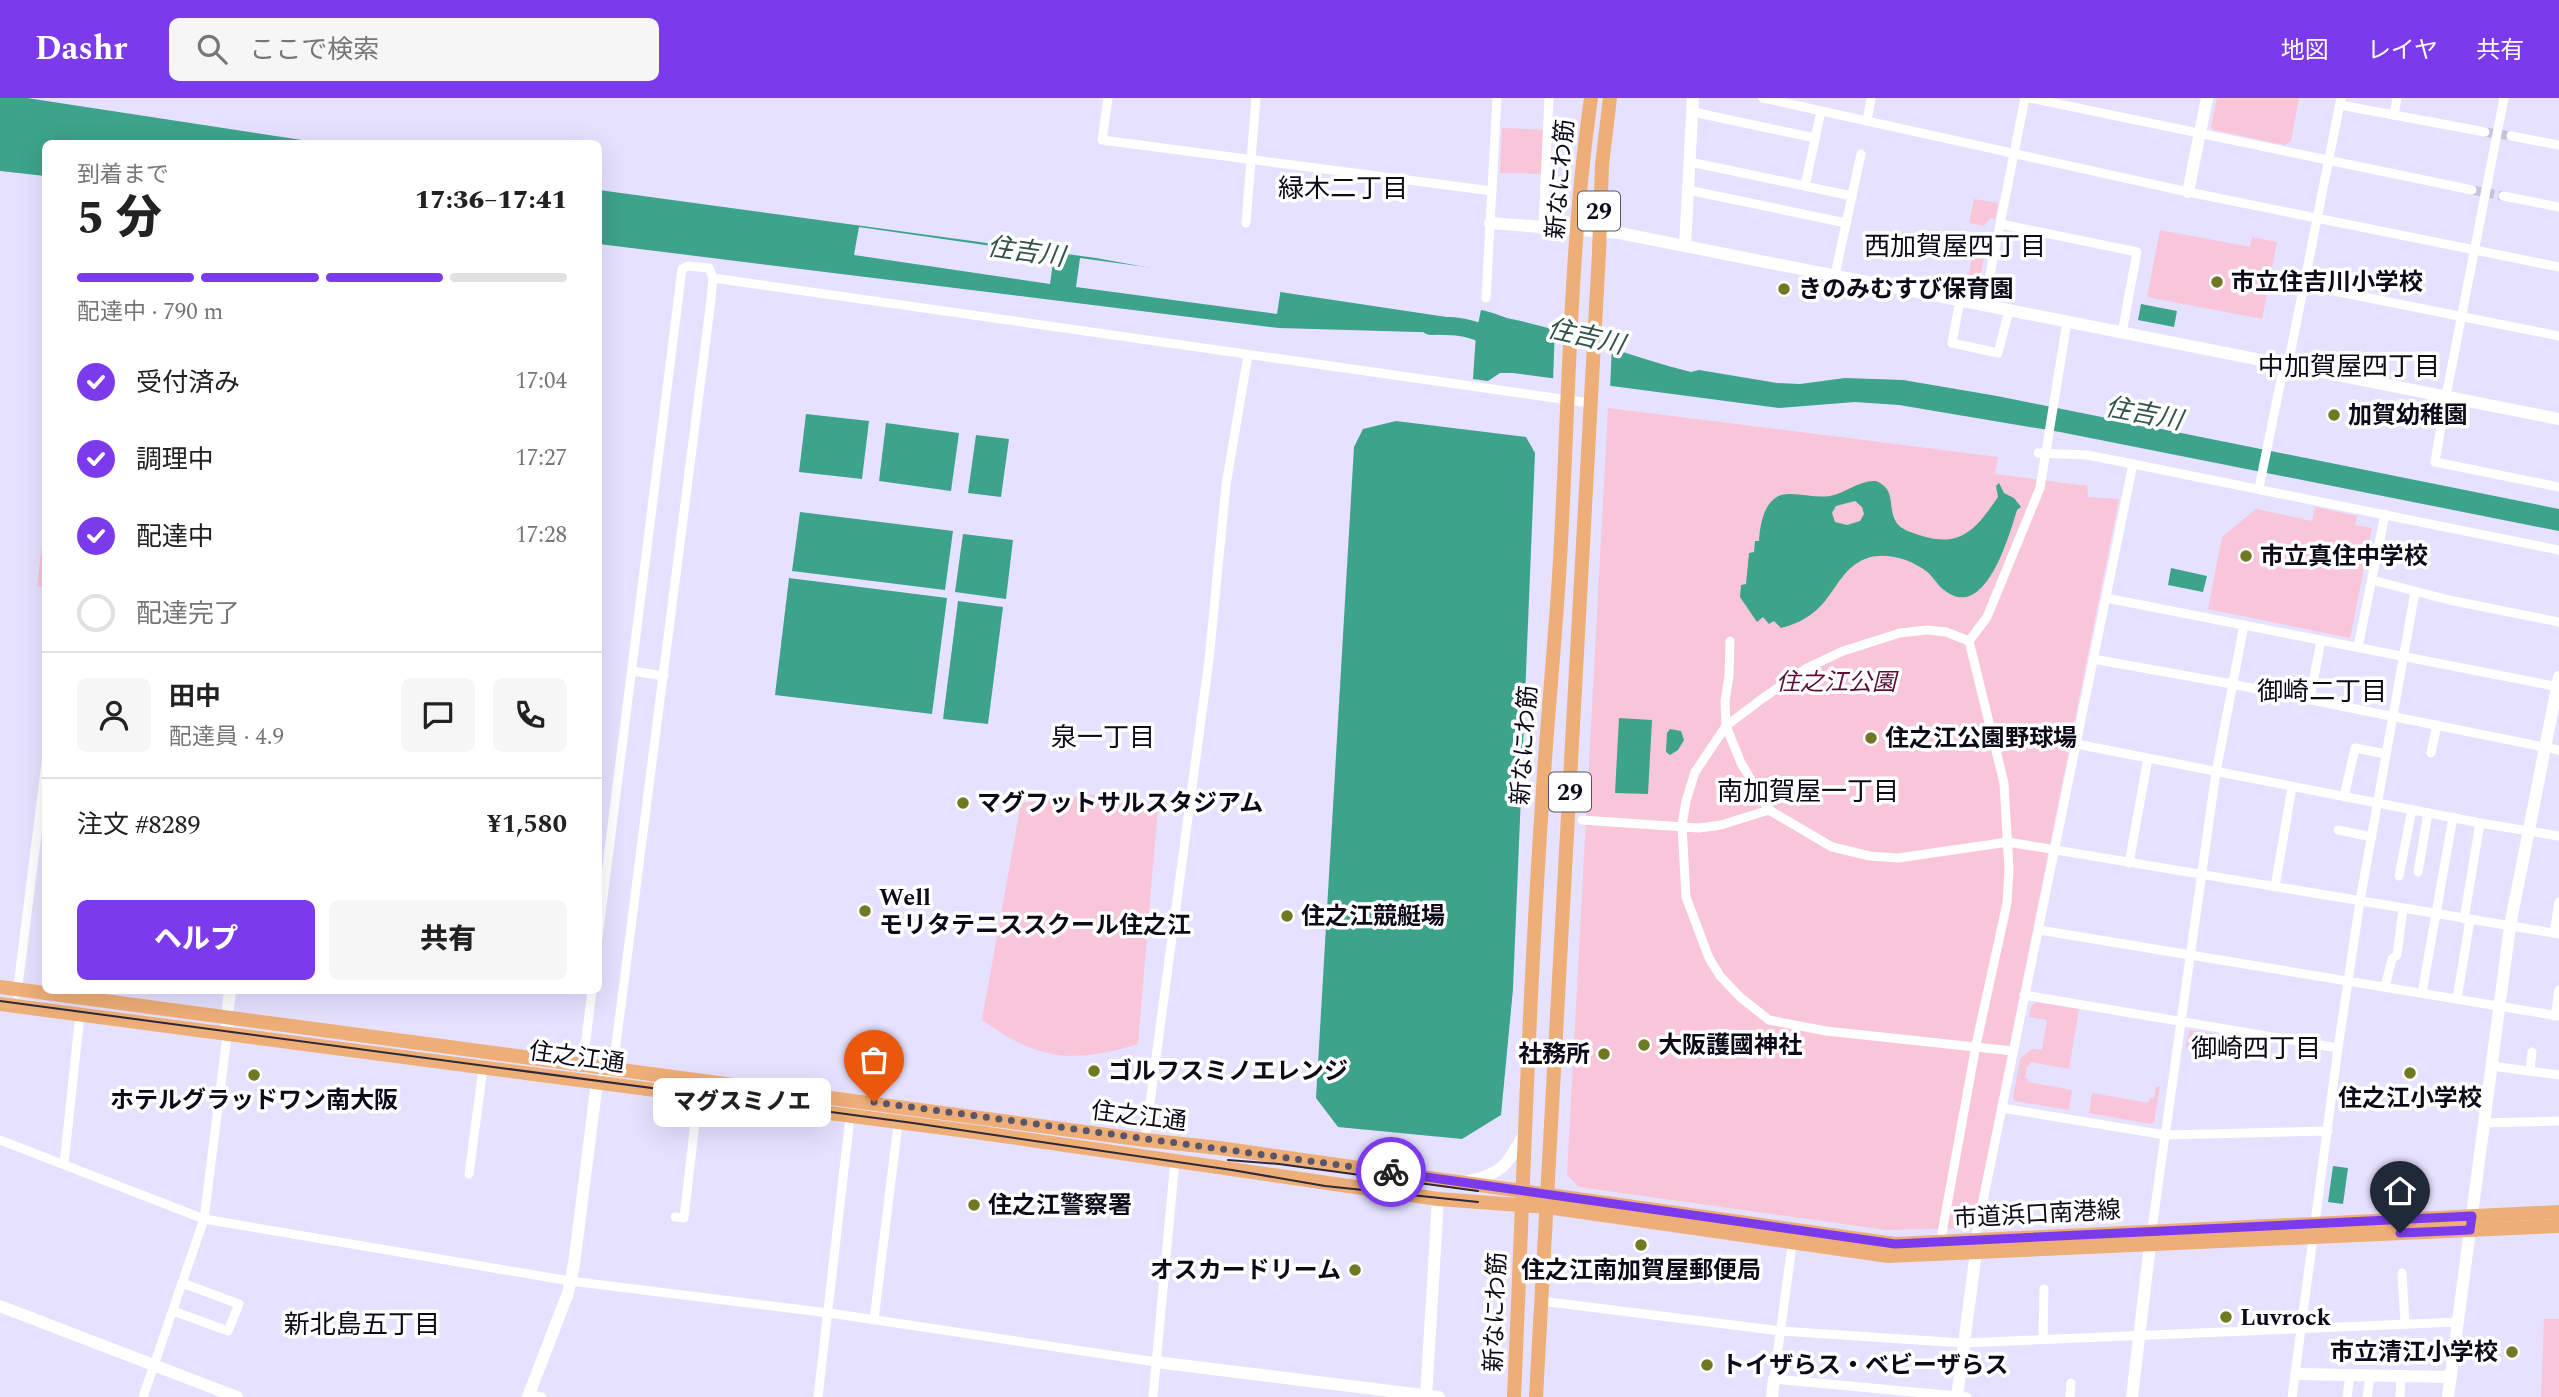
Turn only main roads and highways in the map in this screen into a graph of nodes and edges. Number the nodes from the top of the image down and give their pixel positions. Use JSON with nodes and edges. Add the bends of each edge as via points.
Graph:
{"nodes":[{"id":1,"x":1591,"y":98,"type":"edge"},
{"id":2,"x":1610,"y":98,"type":"edge"},
{"id":3,"x":0,"y":987,"type":"edge"},
{"id":4,"x":42,"y":992,"type":"edge"},
{"id":5,"x":55,"y":994,"type":"edge"},
{"id":6,"x":7,"y":1005,"type":"edge"},
{"id":7,"x":1522,"y":1191,"type":"junction"},
{"id":8,"x":1547,"y":1201,"type":"junction"},
{"id":9,"x":1522,"y":1206,"type":"junction"},
{"id":10,"x":2559,"y":1212,"type":"edge"},
{"id":11,"x":2471,"y":1223,"type":"junction"},
{"id":12,"x":2559,"y":1226,"type":"edge"},
{"id":13,"x":1514,"y":1397,"type":"edge"},
{"id":14,"x":1536,"y":1397,"type":"edge"}],
"edges":[{"from":1,"to":7,"type":"main road","name":"新なにわ筋","number":"29","via":[[1571,322]]},
{"from":2,"to":8,"type":"main road","name":"新なにわ筋","number":"29","via":[[1602,165]]},
{"from":3,"to":4,"type":"main road","name":"住之江通"},
{"from":5,"to":7,"type":"main road","name":"住之江通"},
{"from":6,"to":9,"type":"main road","name":"住之江通","via":[[1438,1199]]},
{"from":7,"to":8,"type":"main road","name":"市道浜口南港線"},
{"from":7,"to":9,"type":"main road","name":"新なにわ筋","number":"29"},
{"from":8,"to":9,"type":"main road","name":"市道浜口南港線"},
{"from":8,"to":11,"type":"main road","name":"市道浜口南港線","via":[[1793,1236],[1975,1246]]},
{"from":8,"to":14,"type":"main road","name":"新なにわ筋","number":"29"},
{"from":9,"to":13,"type":"main road","name":"新なにわ筋","number":"29"},
{"from":10,"to":11,"type":"main road","name":"市道浜口南港線"},
{"from":11,"to":12,"type":"main road","name":"市道浜口南港線"}]}
